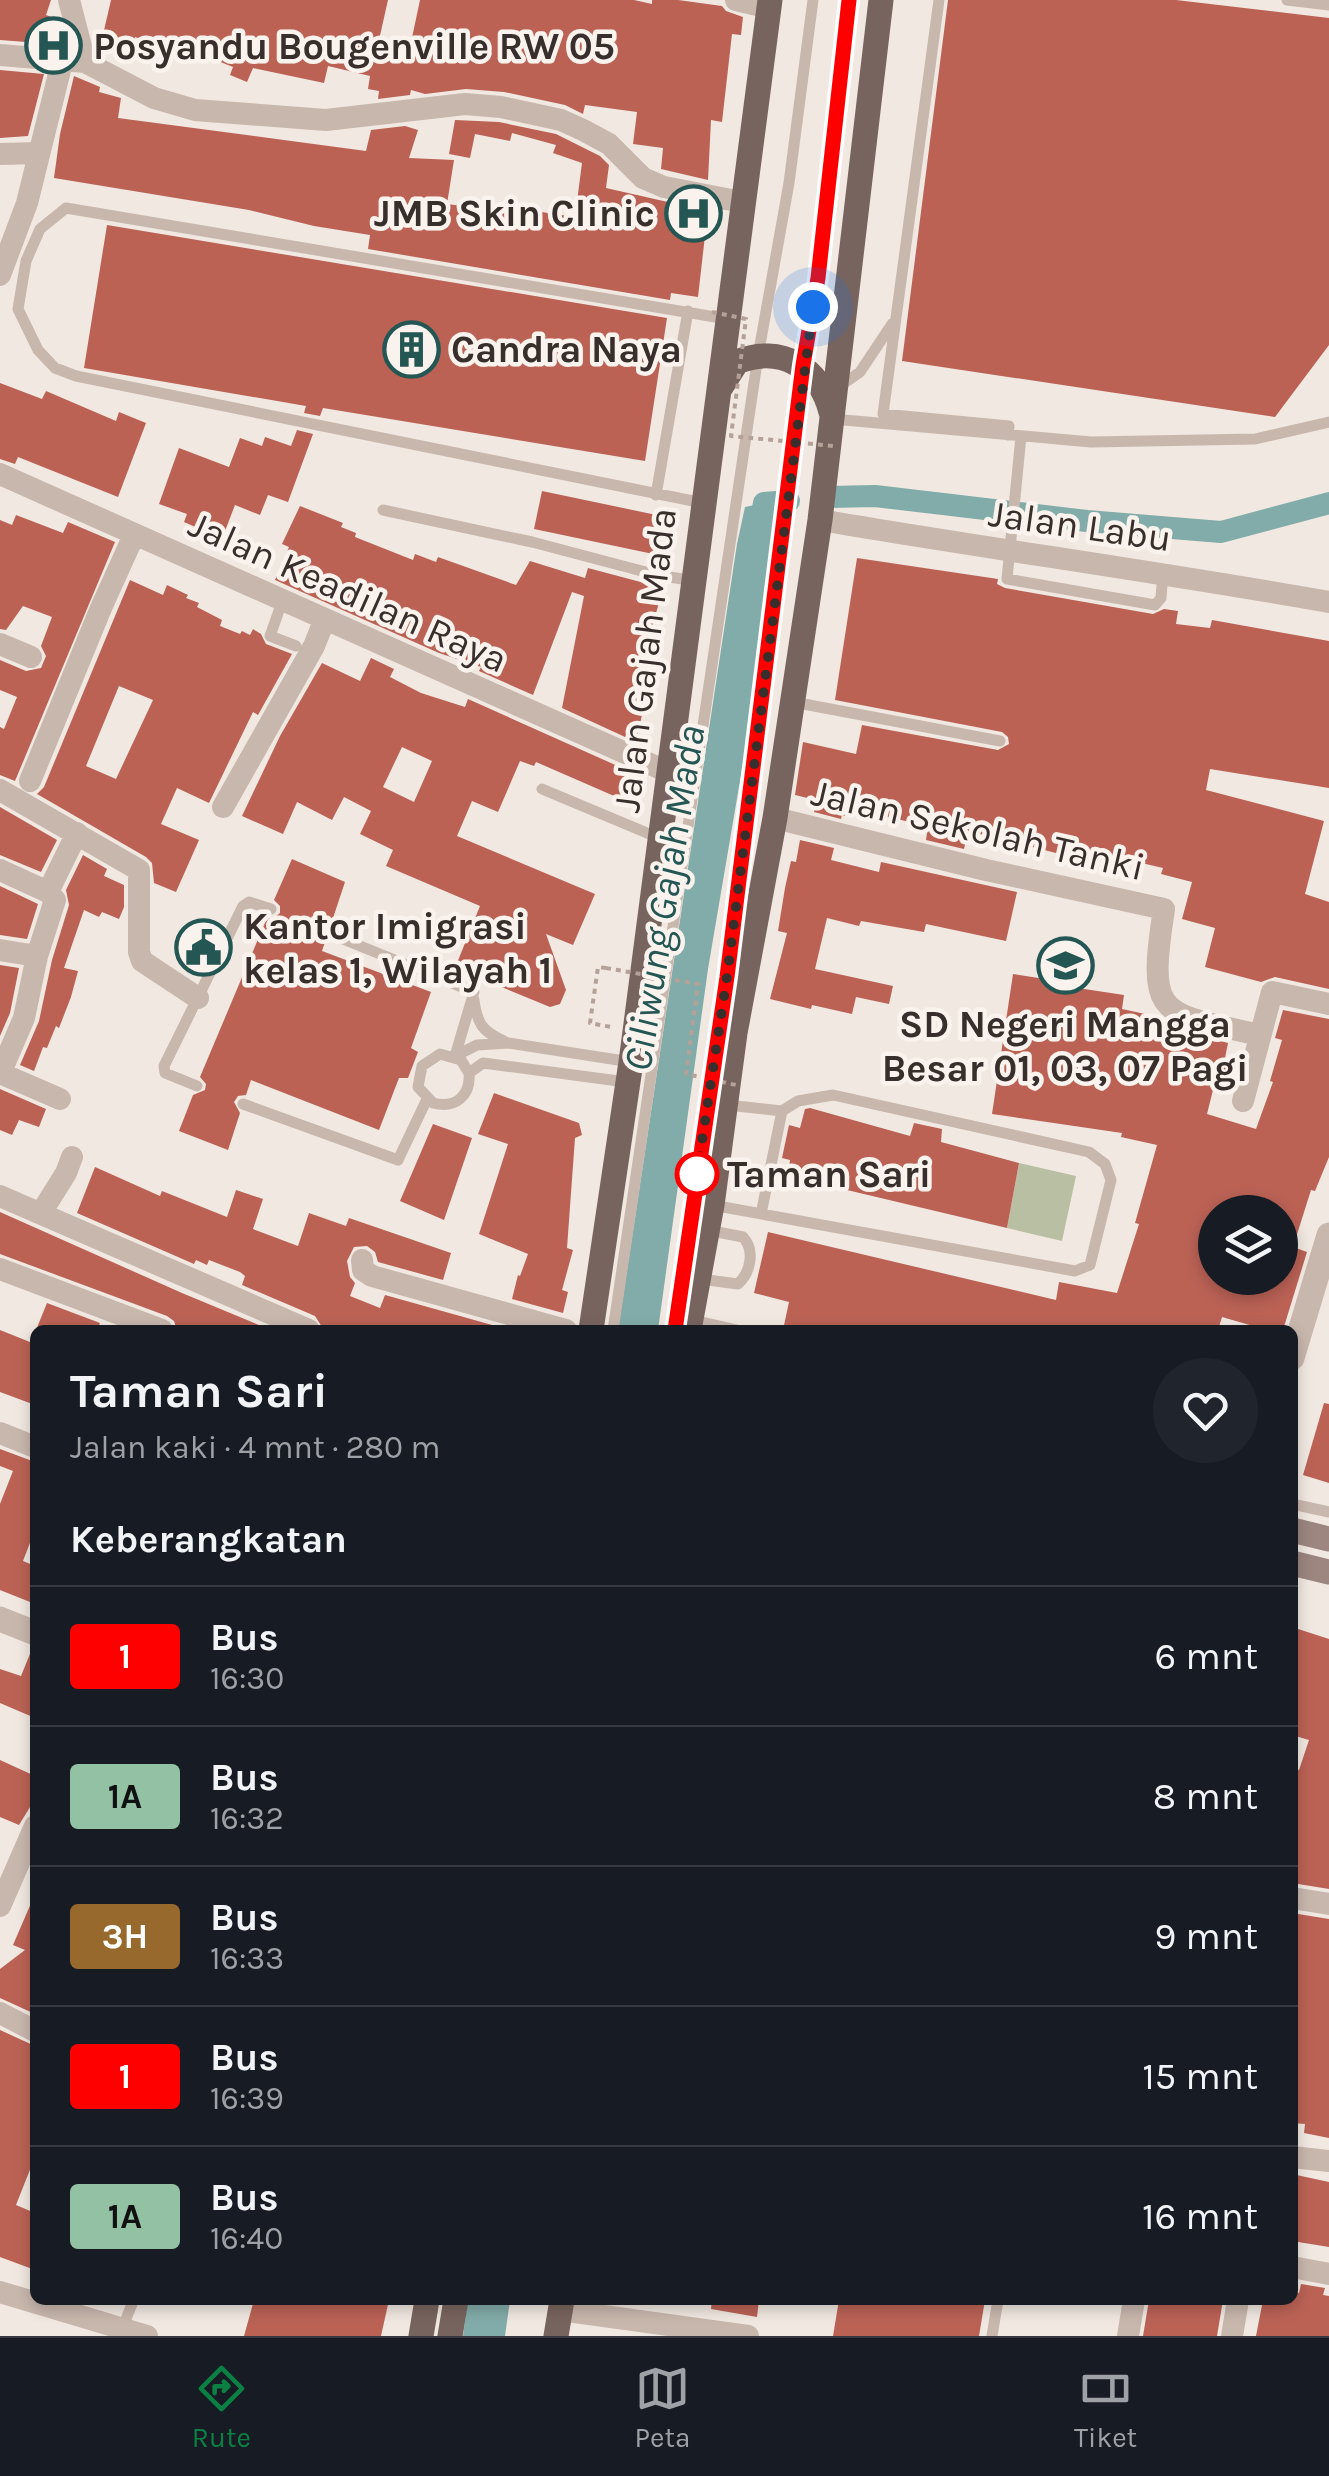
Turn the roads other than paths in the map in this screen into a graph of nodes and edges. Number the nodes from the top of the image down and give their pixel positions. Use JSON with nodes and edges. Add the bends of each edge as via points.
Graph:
{"nodes":[{"id":1,"x":69,"y":0,"type":"edge"},
{"id":2,"x":736,"y":0,"type":"edge"},
{"id":3,"x":813,"y":0,"type":"edge"},
{"id":4,"x":849,"y":0,"type":"edge"},
{"id":5,"x":882,"y":0,"type":"edge"},
{"id":6,"x":939,"y":0,"type":"edge"},
{"id":7,"x":1287,"y":0,"type":"edge"},
{"id":8,"x":769,"y":4,"type":"edge"},
{"id":9,"x":1329,"y":5,"type":"edge"},
{"id":10,"x":0,"y":56,"type":"edge"},
{"id":11,"x":74,"y":62,"type":"junction"},
{"id":12,"x":39,"y":153,"type":"junction"},
{"id":13,"x":0,"y":154,"type":"edge"},
{"id":14,"x":742,"y":202,"type":"junction"},
{"id":15,"x":0,"y":275,"type":"edge"},
{"id":16,"x":688,"y":311,"type":"junction"},
{"id":17,"x":719,"y":315,"type":"junction"},
{"id":18,"x":896,"y":316,"type":"junction"},
{"id":19,"x":758,"y":356,"type":"junction"},
{"id":20,"x":803,"y":365,"type":"junction"},
{"id":21,"x":836,"y":388,"type":"junction"},
{"id":22,"x":716,"y":396,"type":"junction"},
{"id":23,"x":833,"y":419,"type":"junction"},
{"id":24,"x":1329,"y":422,"type":"edge"},
{"id":25,"x":1014,"y":436,"type":"junction"},
{"id":26,"x":0,"y":474,"type":"edge"},
{"id":27,"x":656,"y":495,"type":"junction"},
{"id":28,"x":703,"y":503,"type":"junction"},
{"id":29,"x":383,"y":510,"type":"dead end"},
{"id":30,"x":820,"y":520,"type":"junction"},
{"id":31,"x":134,"y":535,"type":"junction"},
{"id":32,"x":1008,"y":552,"type":"junction"},
{"id":33,"x":1163,"y":572,"type":"junction"},
{"id":34,"x":695,"y":580,"type":"junction"},
{"id":35,"x":282,"y":602,"type":"junction"},
{"id":36,"x":1329,"y":602,"type":"edge"},
{"id":37,"x":324,"y":621,"type":"junction"},
{"id":38,"x":0,"y":644,"type":"edge"},
{"id":39,"x":296,"y":646,"type":"dead end"},
{"id":40,"x":31,"y":656,"type":"dead end"},
{"id":41,"x":793,"y":702,"type":"junction"},
{"id":42,"x":1000,"y":742,"type":"dead end"},
{"id":43,"x":668,"y":772,"type":"junction"},
{"id":44,"x":30,"y":782,"type":"dead end"},
{"id":45,"x":542,"y":789,"type":"dead end"},
{"id":46,"x":0,"y":790,"type":"edge"},
{"id":47,"x":223,"y":807,"type":"dead end"},
{"id":48,"x":774,"y":818,"type":"junction"},
{"id":49,"x":77,"y":833,"type":"junction"},
{"id":50,"x":660,"y":838,"type":"junction"},
{"id":51,"x":0,"y":870,"type":"edge"},
{"id":52,"x":48,"y":892,"type":"junction"},
{"id":53,"x":271,"y":908,"type":"dead end"},
{"id":54,"x":328,"y":934,"type":"dead end"},
{"id":55,"x":0,"y":950,"type":"edge"},
{"id":56,"x":37,"y":956,"type":"junction"},
{"id":57,"x":474,"y":995,"type":"junction"},
{"id":58,"x":198,"y":998,"type":"junction"},
{"id":59,"x":1329,"y":1004,"type":"edge"},
{"id":60,"x":1259,"y":1035,"type":"junction"},
{"id":61,"x":508,"y":1043,"type":"junction"},
{"id":62,"x":455,"y":1056,"type":"junction"},
{"id":63,"x":505,"y":1064,"type":"junction"},
{"id":64,"x":630,"y":1072,"type":"junction"},
{"id":65,"x":0,"y":1073,"type":"edge"},
{"id":66,"x":469,"y":1073,"type":"junction"},
{"id":67,"x":197,"y":1086,"type":"dead end"},
{"id":68,"x":732,"y":1095,"type":"junction"},
{"id":69,"x":60,"y":1098,"type":"dead end"},
{"id":70,"x":427,"y":1099,"type":"junction"},
{"id":71,"x":1243,"y":1101,"type":"dead end"},
{"id":72,"x":243,"y":1104,"type":"dead end"},
{"id":73,"x":782,"y":1111,"type":"junction"},
{"id":74,"x":72,"y":1157,"type":"dead end"},
{"id":75,"x":0,"y":1196,"type":"edge"},
{"id":76,"x":40,"y":1214,"type":"junction"},
{"id":77,"x":761,"y":1214,"type":"junction"},
{"id":78,"x":710,"y":1218,"type":"junction"},
{"id":79,"x":1329,"y":1237,"type":"edge"},
{"id":80,"x":362,"y":1260,"type":"dead end"},
{"id":81,"x":0,"y":1268,"type":"edge"},
{"id":82,"x":700,"y":1279,"type":"junction"},
{"id":83,"x":149,"y":1325,"type":"edge"},
{"id":84,"x":297,"y":1325,"type":"edge"},
{"id":85,"x":548,"y":1325,"type":"edge"},
{"id":86,"x":592,"y":1325,"type":"edge"},
{"id":87,"x":614,"y":1325,"type":"edge"},
{"id":88,"x":685,"y":1325,"type":"edge"},
{"id":89,"x":685,"y":1325,"type":"edge"},
{"id":90,"x":1298,"y":1338,"type":"edge"},
{"id":91,"x":0,"y":1434,"type":"edge"},
{"id":92,"x":30,"y":1445,"type":"edge"},
{"id":93,"x":1298,"y":1505,"type":"edge"},
{"id":94,"x":1329,"y":1512,"type":"edge"},
{"id":95,"x":1298,"y":1531,"type":"edge"},
{"id":96,"x":1329,"y":1538,"type":"edge"},
{"id":97,"x":1298,"y":1564,"type":"edge"},
{"id":98,"x":1298,"y":1565,"type":"edge"},
{"id":99,"x":1329,"y":1572,"type":"edge"},
{"id":100,"x":1329,"y":1581,"type":"edge"},
{"id":101,"x":0,"y":1619,"type":"edge"},
{"id":102,"x":30,"y":1631,"type":"edge"},
{"id":103,"x":30,"y":1834,"type":"edge"},
{"id":104,"x":9,"y":1866,"type":"edge"},
{"id":105,"x":1298,"y":1899,"type":"edge"},
{"id":106,"x":1329,"y":1904,"type":"edge"},
{"id":107,"x":0,"y":1906,"type":"edge"},
{"id":108,"x":0,"y":2013,"type":"edge"},
{"id":109,"x":30,"y":2028,"type":"edge"},
{"id":110,"x":1298,"y":2157,"type":"edge"},
{"id":111,"x":1329,"y":2160,"type":"edge"},
{"id":112,"x":1298,"y":2268,"type":"edge"},
{"id":113,"x":1329,"y":2274,"type":"edge"},
{"id":114,"x":0,"y":2292,"type":"edge"},
{"id":115,"x":30,"y":2301,"type":"edge"},
{"id":116,"x":44,"y":2305,"type":"edge"},
{"id":117,"x":132,"y":2305,"type":"edge"},
{"id":118,"x":426,"y":2305,"type":"edge"},
{"id":119,"x":455,"y":2305,"type":"edge"},
{"id":120,"x":561,"y":2305,"type":"edge"},
{"id":121,"x":997,"y":2305,"type":"edge"},
{"id":122,"x":1133,"y":2305,"type":"edge"},
{"id":123,"x":1237,"y":2305,"type":"edge"},
{"id":124,"x":122,"y":2328,"type":"junction"},
{"id":125,"x":147,"y":2336,"type":"edge"},
{"id":126,"x":421,"y":2336,"type":"edge"},
{"id":127,"x":450,"y":2336,"type":"edge"},
{"id":128,"x":556,"y":2336,"type":"edge"},
{"id":129,"x":748,"y":2336,"type":"edge"},
{"id":130,"x":992,"y":2336,"type":"edge"},
{"id":131,"x":1128,"y":2336,"type":"edge"},
{"id":132,"x":1232,"y":2336,"type":"edge"}],
"edges":[{"from":1,"to":11,"type":"street"},
{"from":2,"to":8,"type":"street"},
{"from":3,"to":19,"type":"lane"},
{"from":4,"to":20,"type":"lane"},
{"from":5,"to":21,"type":"main road"},
{"from":6,"to":18,"type":"lane"},
{"from":7,"to":9,"type":"lane"},
{"from":8,"to":14,"type":"main road","name":"Jalan Gajah Mada"},
{"from":10,"to":11,"type":"street"},
{"from":11,"to":12,"type":"street"},
{"from":11,"to":14,"type":"street","via":[[196,110],[326,120],[465,104],[501,107],[583,130],[609,144],[643,178]]},
{"from":12,"to":13,"type":"street"},
{"from":12,"to":15,"type":"street"},
{"from":14,"to":17,"type":"main road","name":"Jalan Gajah Mada"},
{"from":16,"to":17,"type":"lane"},
{"from":16,"to":27,"type":"lane"},
{"from":16,"to":27,"type":"lane","via":[[66,208],[40,229],[18,308],[38,350],[55,368],[76,376]]},
{"from":17,"to":22,"type":"main road","name":"Jalan Gajah Mada"},
{"from":18,"to":21,"type":"lane","via":[[860,372]]},
{"from":18,"to":25,"type":"lane","via":[[882,414],[1009,426]]},
{"from":19,"to":20,"type":"main road"},
{"from":19,"to":22,"type":"main road","via":[[737,362]]},
{"from":19,"to":87,"type":"lane"},
{"from":20,"to":23,"type":"main road","via":[[828,398]]},
{"from":20,"to":88,"type":"lane"},
{"from":21,"to":23,"type":"main road"},
{"from":22,"to":28,"type":"main road","name":"Jalan Gajah Mada"},
{"from":23,"to":25,"type":"lane"},
{"from":23,"to":30,"type":"main road"},
{"from":24,"to":25,"type":"lane","via":[[1254,439],[1091,442]]},
{"from":25,"to":32,"type":"lane","via":[[1020,455]]},
{"from":26,"to":31,"type":"street","name":"Jalan Keadilan Raya"},
{"from":27,"to":28,"type":"lane"},
{"from":28,"to":34,"type":"main road","name":"Jalan Gajah Mada"},
{"from":29,"to":34,"type":"lane"},
{"from":30,"to":32,"type":"street","name":"Jalan Labu"},
{"from":30,"to":41,"type":"main road"},
{"from":31,"to":35,"type":"street","name":"Jalan Keadilan Raya"},
{"from":31,"to":44,"type":"street"},
{"from":32,"to":33,"type":"street","name":"Jalan Labu"},
{"from":32,"to":33,"type":"lane","via":[[1009,580],[1155,605]]},
{"from":33,"to":36,"type":"street","name":"Jalan Labu"},
{"from":34,"to":43,"type":"main road","name":"Jalan Gajah Mada"},
{"from":35,"to":37,"type":"street","name":"Jalan Keadilan Raya"},
{"from":35,"to":39,"type":"lane","via":[[270,636]]},
{"from":37,"to":43,"type":"street","name":"Jalan Keadilan Raya"},
{"from":37,"to":47,"type":"street"},
{"from":38,"to":40,"type":"street"},
{"from":41,"to":42,"type":"lane"},
{"from":41,"to":48,"type":"main road"},
{"from":43,"to":50,"type":"main road","name":"Jalan Gajah Mada"},
{"from":45,"to":50,"type":"lane"},
{"from":46,"to":49,"type":"street"},
{"from":48,"to":60,"type":"street","name":"Jalan Sekolah Tanki","via":[[1164,910],[1156,967],[1162,998],[1182,1017]]},
{"from":48,"to":68,"type":"main road","via":[[735,1032]]},
{"from":49,"to":52,"type":"street"},
{"from":49,"to":58,"type":"street","via":[[139,870],[142,961]]},
{"from":50,"to":64,"type":"main road","name":"Jalan Gajah Mada"},
{"from":51,"to":52,"type":"street"},
{"from":52,"to":56,"type":"street","via":[[55,900]]},
{"from":53,"to":58,"type":"lane","via":[[244,906]]},
{"from":54,"to":57,"type":"lane"},
{"from":55,"to":56,"type":"street"},
{"from":56,"to":65,"type":"street","via":[[24,1018]]},
{"from":57,"to":61,"type":"lane","via":[[484,1033]]},
{"from":57,"to":62,"type":"lane"},
{"from":58,"to":67,"type":"lane","via":[[164,1066],[171,1077]]},
{"from":59,"to":60,"type":"street","via":[[1272,992]]},
{"from":60,"to":71,"type":"street"},
{"from":61,"to":62,"type":"lane","via":[[477,1045]]},
{"from":61,"to":63,"type":"lane"},
{"from":61,"to":64,"type":"lane"},
{"from":62,"to":66,"type":"lane"},
{"from":62,"to":70,"type":"lane","via":[[433,1056],[422,1066],[418,1087]]},
{"from":63,"to":64,"type":"lane"},
{"from":63,"to":66,"type":"lane","via":[[483,1063]]},
{"from":64,"to":86,"type":"main road","name":"Jalan Gajah Mada"},
{"from":65,"to":69,"type":"street"},
{"from":66,"to":70,"type":"lane","via":[[468,1090],[457,1102],[441,1106]]},
{"from":68,"to":73,"type":"lane"},
{"from":68,"to":78,"type":"main road"},
{"from":70,"to":72,"type":"lane","via":[[398,1160]]},
{"from":73,"to":77,"type":"lane"},
{"from":73,"to":77,"type":"lane","via":[[798,1100],[833,1096],[1089,1152],[1105,1164],[1110,1180],[1090,1264],[1074,1271]]},
{"from":74,"to":76,"type":"street"},
{"from":75,"to":76,"type":"street"},
{"from":76,"to":84,"type":"street"},
{"from":77,"to":78,"type":"lane"},
{"from":78,"to":82,"type":"main road"},
{"from":78,"to":82,"type":"lane","via":[[747,1240],[748,1266],[738,1284]]},
{"from":79,"to":90,"type":"street"},
{"from":80,"to":85,"type":"street","via":[[372,1276]]},
{"from":81,"to":83,"type":"street"},
{"from":82,"to":89,"type":"main road"},
{"from":91,"to":92,"type":"street"},
{"from":93,"to":94,"type":"lane"},
{"from":95,"to":96,"type":"main road"},
{"from":97,"to":99,"type":"main road"},
{"from":98,"to":100,"type":"lane"},
{"from":101,"to":102,"type":"street"},
{"from":103,"to":104,"type":"street"},
{"from":104,"to":107,"type":"street"},
{"from":105,"to":106,"type":"street"},
{"from":108,"to":109,"type":"street"},
{"from":110,"to":111,"type":"street"},
{"from":112,"to":113,"type":"street"},
{"from":114,"to":115,"type":"street"},
{"from":116,"to":124,"type":"street"},
{"from":117,"to":124,"type":"lane"},
{"from":118,"to":126,"type":"main road"},
{"from":119,"to":127,"type":"main road"},
{"from":120,"to":128,"type":"main road"},
{"from":120,"to":129,"type":"street"},
{"from":121,"to":130,"type":"lane"},
{"from":122,"to":131,"type":"street"},
{"from":123,"to":132,"type":"street"},
{"from":124,"to":125,"type":"street"}]}
